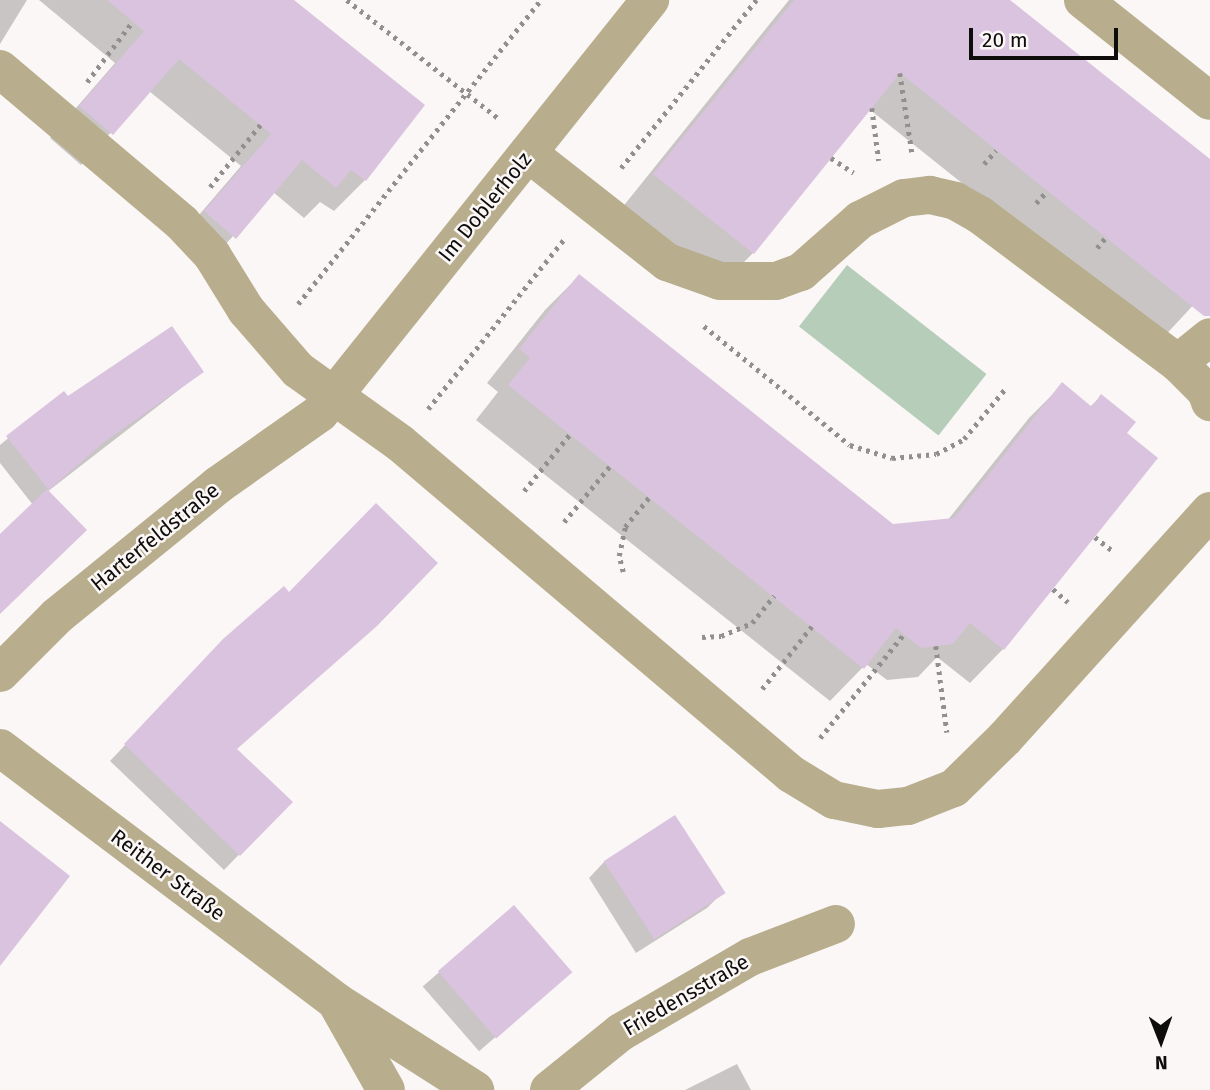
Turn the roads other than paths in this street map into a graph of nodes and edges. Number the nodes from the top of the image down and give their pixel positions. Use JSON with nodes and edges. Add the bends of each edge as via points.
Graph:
{"nodes":[{"id":1,"x":1083,"y":0,"type":"edge"},
{"id":2,"x":1104,"y":0,"type":"edge"},
{"id":3,"x":636,"y":5,"type":"edge"},
{"id":4,"x":1124,"y":33,"type":"junction"},
{"id":5,"x":0,"y":69,"type":"edge"},
{"id":6,"x":1210,"y":101,"type":"edge"},
{"id":7,"x":531,"y":149,"type":"junction"},
{"id":8,"x":1210,"y":337,"type":"edge"},
{"id":9,"x":1178,"y":363,"type":"junction"},
{"id":10,"x":1210,"y":402,"type":"edge"},
{"id":11,"x":327,"y":405,"type":"junction"},
{"id":12,"x":1210,"y":511,"type":"edge"},
{"id":13,"x":0,"y":673,"type":"edge"},
{"id":14,"x":0,"y":748,"type":"edge"},
{"id":15,"x":836,"y":924,"type":"dead end"},
{"id":16,"x":337,"y":1002,"type":"junction"},
{"id":17,"x":386,"y":1090,"type":"edge"},
{"id":18,"x":475,"y":1090,"type":"edge"},
{"id":19,"x":549,"y":1090,"type":"edge"}],
"edges":[{"from":1,"to":4,"type":"street"},
{"from":2,"to":4,"type":"street"},
{"from":3,"to":7,"type":"street","name":"Im Doblerholz"},
{"from":4,"to":6,"type":"street"},
{"from":5,"to":11,"type":"street","via":[[182,223],[212,255],[269,340]]},
{"from":7,"to":9,"type":"street","via":[[667,262],[720,282],[776,281],[801,272],[860,219],[885,205],[919,196],[955,201]]},
{"from":7,"to":11,"type":"street","name":"Im Doblerholz"},
{"from":8,"to":9,"type":"street"},
{"from":9,"to":10,"type":"street","via":[[1206,391]]},
{"from":11,"to":12,"type":"street","via":[[400,443],[791,774],[834,800],[878,809],[908,806],[954,788],[1023,719]]},
{"from":11,"to":13,"type":"street","name":"Harterfeldstraße","via":[[207,494],[57,617]]},
{"from":14,"to":16,"type":"street","name":"Reither Straße"},
{"from":15,"to":19,"type":"street","name":"Friedensstraße","via":[[750,957],[621,1032]]},
{"from":16,"to":17,"type":"street","name":"Reither Straße"},
{"from":16,"to":18,"type":"street","name":"Reither Straße"}]}
